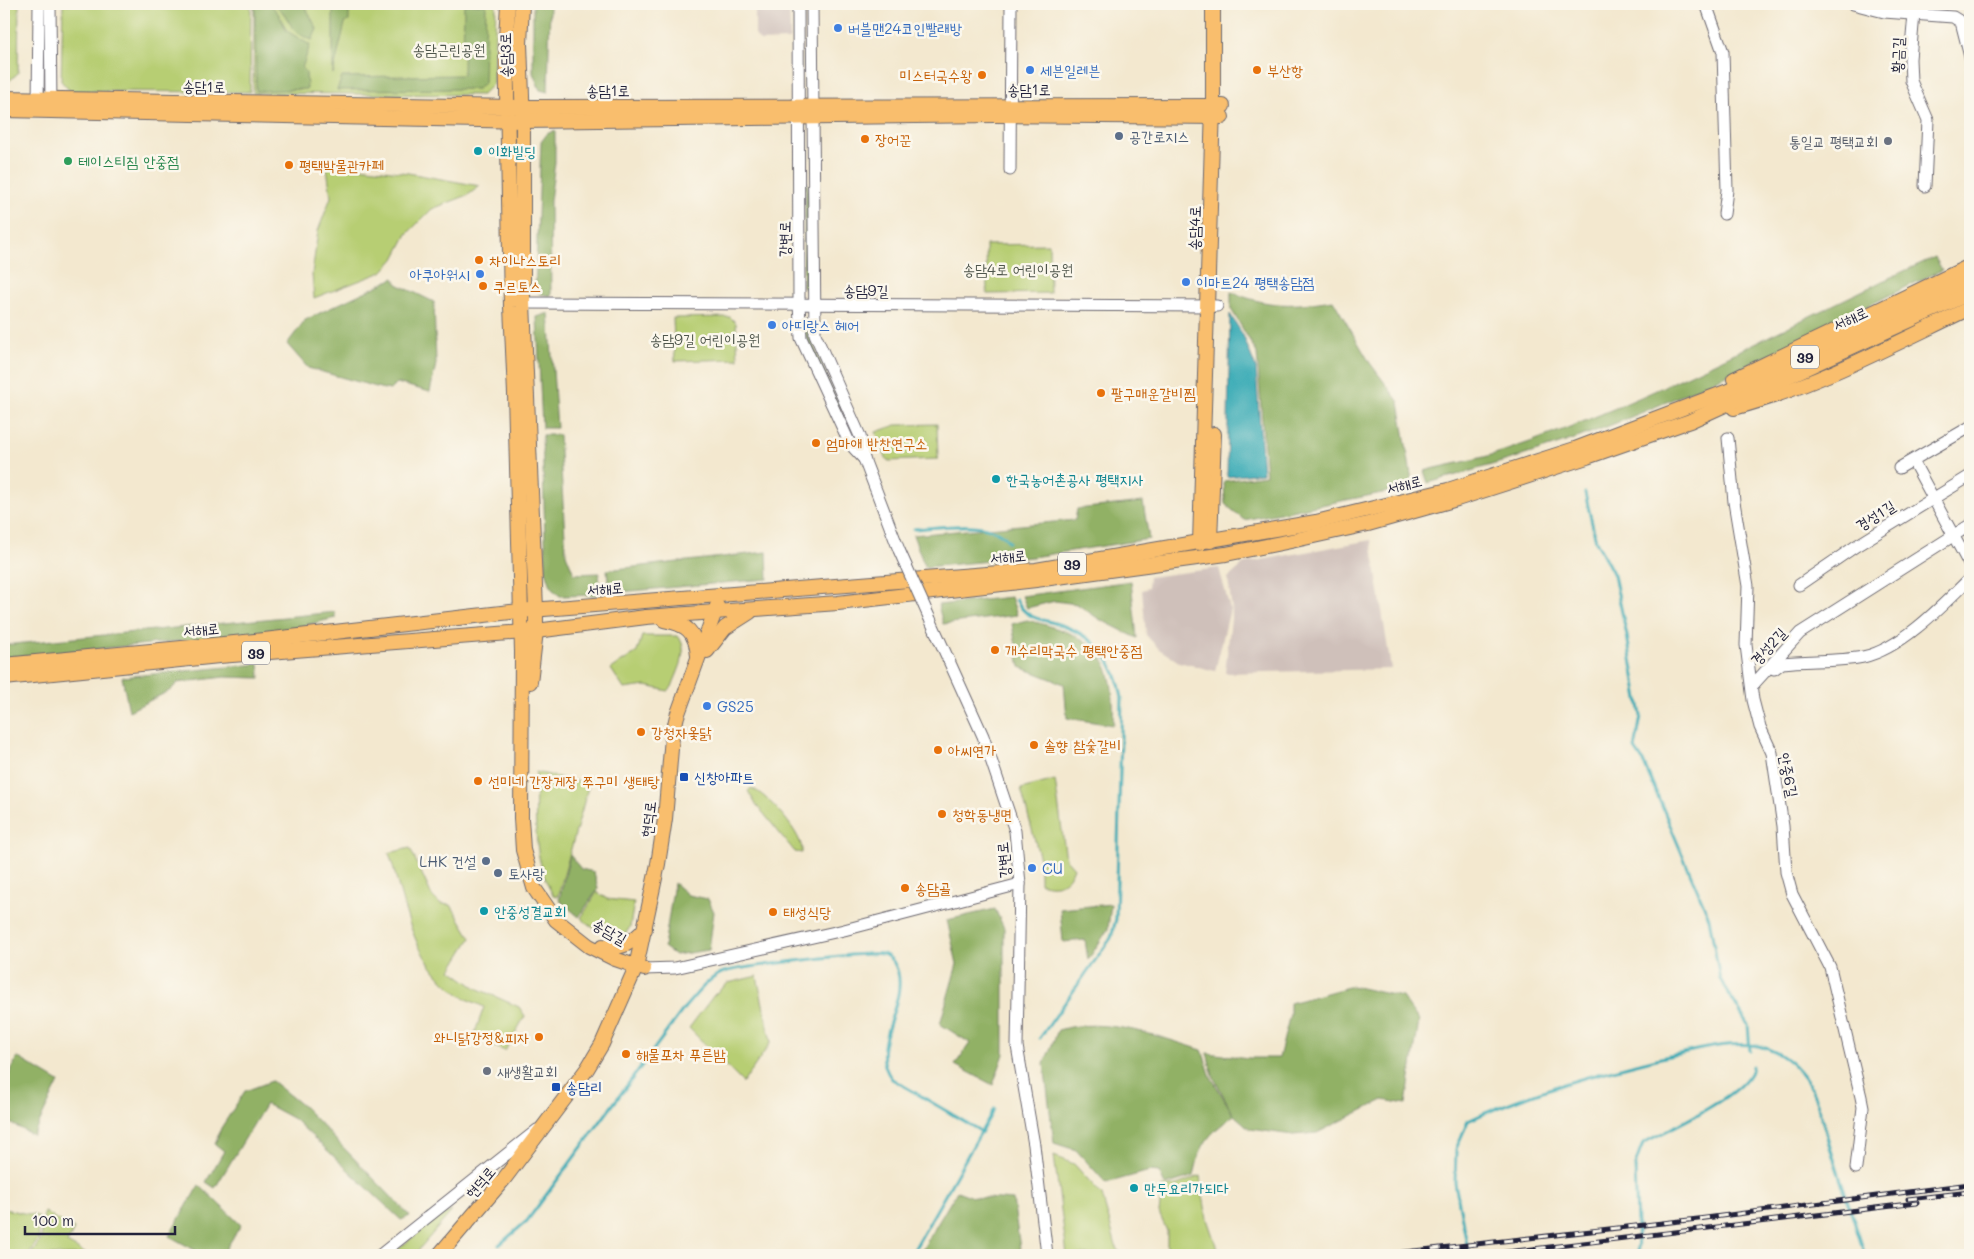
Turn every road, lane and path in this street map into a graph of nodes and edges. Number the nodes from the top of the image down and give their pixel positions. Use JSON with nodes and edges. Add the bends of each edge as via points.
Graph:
{"nodes":[{"id":1,"x":39,"y":4,"type":"edge"},
{"id":2,"x":50,"y":4,"type":"edge"},
{"id":3,"x":508,"y":4,"type":"edge"},
{"id":4,"x":522,"y":4,"type":"edge"},
{"id":5,"x":798,"y":4,"type":"edge"},
{"id":6,"x":812,"y":4,"type":"edge"},
{"id":7,"x":1011,"y":4,"type":"edge"},
{"id":8,"x":1213,"y":4,"type":"edge"},
{"id":9,"x":1222,"y":4,"type":"edge"},
{"id":10,"x":1706,"y":4,"type":"edge"},
{"id":11,"x":1853,"y":4,"type":"edge"},
{"id":12,"x":1913,"y":9,"type":"edge"},
{"id":13,"x":1970,"y":57,"type":"edge"},
{"id":14,"x":4,"y":98,"type":"edge"},
{"id":15,"x":44,"y":104,"type":"junction"},
{"id":16,"x":4,"y":110,"type":"edge"},
{"id":17,"x":1010,"y":110,"type":"junction"},
{"id":18,"x":813,"y":111,"type":"junction"},
{"id":19,"x":1218,"y":111,"type":"junction"},
{"id":20,"x":798,"y":112,"type":"junction"},
{"id":21,"x":516,"y":113,"type":"junction"},
{"id":22,"x":1010,"y":170,"type":"dead end"},
{"id":23,"x":1925,"y":186,"type":"dead end"},
{"id":24,"x":1724,"y":214,"type":"dead end"},
{"id":25,"x":1970,"y":266,"type":"edge"},
{"id":26,"x":1970,"y":280,"type":"edge"},
{"id":27,"x":1970,"y":293,"type":"edge"},
{"id":28,"x":1949,"y":296,"type":"junction"},
{"id":29,"x":523,"y":303,"type":"junction"},
{"id":30,"x":799,"y":305,"type":"junction"},
{"id":31,"x":813,"y":305,"type":"junction"},
{"id":32,"x":1213,"y":306,"type":"junction"},
{"id":33,"x":1970,"y":308,"type":"edge"},
{"id":34,"x":1661,"y":417,"type":"junction"},
{"id":35,"x":1690,"y":421,"type":"junction"},
{"id":36,"x":1970,"y":427,"type":"edge"},
{"id":37,"x":1728,"y":438,"type":"dead end"},
{"id":38,"x":864,"y":459,"type":"junction"},
{"id":39,"x":1913,"y":461,"type":"junction"},
{"id":40,"x":1899,"y":468,"type":"dead end"},
{"id":41,"x":1970,"y":476,"type":"edge"},
{"id":42,"x":1932,"y":497,"type":"junction"},
{"id":43,"x":1970,"y":525,"type":"edge"},
{"id":44,"x":1953,"y":535,"type":"junction"},
{"id":45,"x":1205,"y":542,"type":"junction"},
{"id":46,"x":1970,"y":566,"type":"edge"},
{"id":47,"x":1970,"y":578,"type":"edge"},
{"id":48,"x":1799,"y":585,"type":"dead end"},
{"id":49,"x":724,"y":596,"type":"junction"},
{"id":50,"x":536,"y":609,"type":"junction"},
{"id":51,"x":758,"y":609,"type":"junction"},
{"id":52,"x":519,"y":611,"type":"junction"},
{"id":53,"x":719,"y":612,"type":"junction"},
{"id":54,"x":646,"y":617,"type":"junction"},
{"id":55,"x":536,"y":631,"type":"junction"},
{"id":56,"x":520,"y":632,"type":"junction"},
{"id":57,"x":703,"y":654,"type":"junction"},
{"id":58,"x":4,"y":665,"type":"edge"},
{"id":59,"x":4,"y":678,"type":"edge"},
{"id":60,"x":1752,"y":686,"type":"junction"},
{"id":61,"x":1020,"y":884,"type":"junction"},
{"id":62,"x":645,"y":929,"type":"junction"},
{"id":63,"x":603,"y":946,"type":"junction"},
{"id":64,"x":641,"y":966,"type":"junction"},
{"id":65,"x":546,"y":1123,"type":"junction"},
{"id":66,"x":1856,"y":1168,"type":"dead end"},
{"id":67,"x":380,"y":1255,"type":"edge"},
{"id":68,"x":439,"y":1255,"type":"edge"},
{"id":69,"x":1047,"y":1255,"type":"edge"}],
"edges":[{"from":1,"to":15,"type":"street"},
{"from":2,"to":15,"type":"street"},
{"from":3,"to":21,"type":"main road","name":"송담3로","via":[[506,38]]},
{"from":4,"to":21,"type":"main road","name":"송담3로"},
{"from":5,"to":20,"type":"street","name":"강변로"},
{"from":6,"to":18,"type":"street","name":"강변로"},
{"from":7,"to":17,"type":"street"},
{"from":8,"to":19,"type":"main road","name":"송담4로"},
{"from":9,"to":19,"type":"main road","name":"송담4로"},
{"from":10,"to":24,"type":"street","via":[[1722,52],[1727,190]]},
{"from":11,"to":12,"type":"street","via":[[1884,12]]},
{"from":12,"to":13,"type":"street","via":[[1961,22]]},
{"from":12,"to":23,"type":"street","name":"황금길","via":[[1911,81],[1928,120]]},
{"from":14,"to":15,"type":"main road","name":"송담1로"},
{"from":15,"to":16,"type":"main road","name":"송담1로"},
{"from":15,"to":21,"type":"main road","name":"송담1로"},
{"from":17,"to":18,"type":"main road","name":"송담1로"},
{"from":17,"to":19,"type":"main road","name":"송담1로"},
{"from":17,"to":22,"type":"street"},
{"from":18,"to":20,"type":"main road","name":"송담1로"},
{"from":18,"to":31,"type":"street","name":"강변로"},
{"from":19,"to":32,"type":"main road","name":"송담4로"},
{"from":20,"to":21,"type":"main road","name":"송담1로"},
{"from":20,"to":30,"type":"street","name":"강변로"},
{"from":21,"to":29,"type":"main road"},
{"from":21,"to":52,"type":"main road","via":[[511,307],[516,400]]},
{"from":25,"to":34,"type":"main road","via":[[1777,357]]},
{"from":26,"to":28,"type":"main road","name":"서해로","number":"39"},
{"from":27,"to":28,"type":"main road","name":"서해로","number":"39"},
{"from":28,"to":34,"type":"main road","name":"서해로","number":"39"},
{"from":28,"to":35,"type":"main road","name":"서해로","number":"39"},
{"from":29,"to":30,"type":"street","name":"송담9길"},
{"from":29,"to":50,"type":"main road"},
{"from":30,"to":31,"type":"street","name":"송담9길"},
{"from":30,"to":38,"type":"street","name":"강변로","via":[[801,338],[850,444]]},
{"from":31,"to":32,"type":"street","name":"송담9길"},
{"from":31,"to":38,"type":"street","name":"강변로","via":[[814,334],[860,436]]},
{"from":32,"to":45,"type":"main road","name":"송담4로"},
{"from":33,"to":35,"type":"main road","via":[[1762,401]]},
{"from":34,"to":45,"type":"main road","name":"서해로","number":"39","via":[[1448,490],[1316,522]]},
{"from":35,"to":51,"type":"main road","name":"서해로","number":"39","via":[[1457,499],[1291,542],[1036,580]]},
{"from":36,"to":39,"type":"street"},
{"from":37,"to":60,"type":"street","name":"안중6길","via":[[1734,502],[1748,586],[1746,645]]},
{"from":38,"to":61,"type":"street","name":"강변로","bridge":true,"via":[[899,550],[983,736],[1015,830]]},
{"from":39,"to":40,"type":"street"},
{"from":39,"to":42,"type":"street"},
{"from":41,"to":42,"type":"street","name":"경성1길"},
{"from":42,"to":44,"type":"street"},
{"from":42,"to":48,"type":"street","name":"경성1길"},
{"from":43,"to":44,"type":"street","name":"경성2길"},
{"from":44,"to":46,"type":"street"},
{"from":44,"to":60,"type":"street","name":"경성2길","via":[[1800,634]]},
{"from":45,"to":49,"type":"main road","name":"서해로","number":"39","via":[[1036,570]]},
{"from":47,"to":60,"type":"street","name":"경성2길","via":[[1907,634],[1886,648],[1864,657],[1782,663]]},
{"from":49,"to":50,"type":"main road","name":"서해로","number":"39"},
{"from":49,"to":53,"type":"main road","name":"현덕로"},
{"from":50,"to":52,"type":"main road","name":"서해로","number":"39"},
{"from":50,"to":55,"type":"main road"},
{"from":51,"to":53,"type":"main road","name":"서해로","number":"39"},
{"from":51,"to":57,"type":"main road","via":[[725,628]]},
{"from":52,"to":56,"type":"main road"},
{"from":52,"to":58,"type":"main road","name":"서해로","number":"39"},
{"from":53,"to":54,"type":"main road","name":"서해로","number":"39"},
{"from":53,"to":57,"type":"main road","name":"현덕로"},
{"from":54,"to":55,"type":"main road","name":"서해로","number":"39"},
{"from":54,"to":57,"type":"main road","via":[[688,627]]},
{"from":55,"to":56,"type":"main road","name":"서해로","number":"39"},
{"from":55,"to":63,"type":"main road","name":"송담길","via":[[528,721],[527,848],[532,874],[562,918]]},
{"from":56,"to":59,"type":"main road","name":"서해로","number":"39","via":[[219,656]]},
{"from":56,"to":64,"type":"main road","via":[[521,818],[528,872],[544,904],[567,930],[590,946]]},
{"from":57,"to":62,"type":"main road","name":"현덕로","via":[[677,716],[670,748],[665,819]]},
{"from":57,"to":64,"type":"main road","name":"현덕로","via":[[680,739],[671,810]]},
{"from":60,"to":66,"type":"street","name":"안중6길","via":[[1760,727],[1772,753],[1786,872],[1792,894],[1830,967],[1863,1108]]},
{"from":61,"to":64,"type":"street","via":[[834,932],[675,968]]},
{"from":61,"to":69,"type":"street","name":"강변로","via":[[1018,1046]]},
{"from":62,"to":63,"type":"main road","via":[[630,944]]},
{"from":62,"to":64,"type":"main road","name":"현덕로"},
{"from":63,"to":64,"type":"main road","name":"송담길"},
{"from":64,"to":65,"type":"main road","name":"현덕로","via":[[587,1069]]},
{"from":65,"to":67,"type":"street"},
{"from":65,"to":68,"type":"main road","name":"현덕로"}]}
